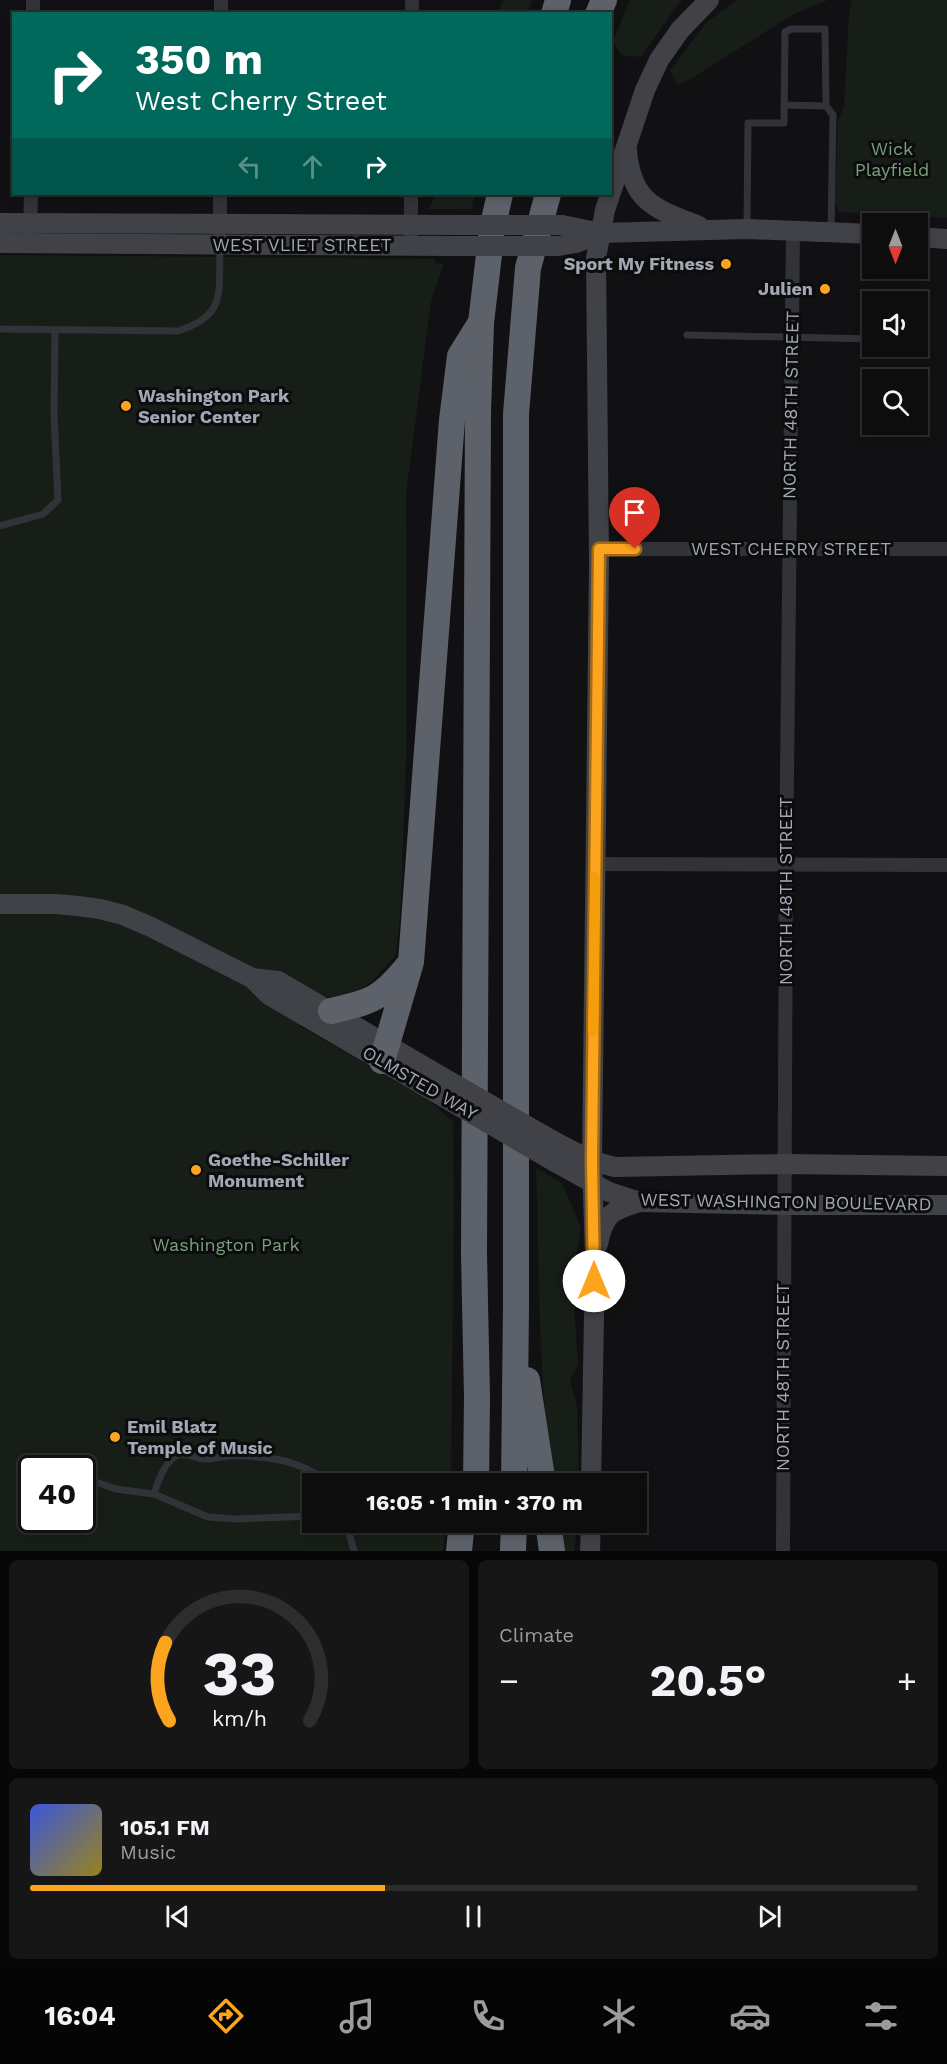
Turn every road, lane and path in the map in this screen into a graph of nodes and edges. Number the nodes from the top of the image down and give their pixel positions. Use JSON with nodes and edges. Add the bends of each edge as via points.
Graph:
{"nodes":[{"id":1,"x":709,"y":0,"type":"edge"},
{"id":2,"x":784,"y":105,"type":"junction"},
{"id":3,"x":826,"y":106,"type":"junction"},
{"id":4,"x":627,"y":145,"type":"junction"},
{"id":5,"x":612,"y":189,"type":"edge"},
{"id":6,"x":31,"y":195,"type":"edge"},
{"id":7,"x":220,"y":195,"type":"edge"},
{"id":8,"x":411,"y":195,"type":"edge"},
{"id":9,"x":500,"y":195,"type":"edge"},
{"id":10,"x":548,"y":195,"type":"edge"},
{"id":11,"x":610,"y":195,"type":"edge"},
{"id":12,"x":0,"y":223,"type":"edge"},
{"id":13,"x":31,"y":223,"type":"junction"},
{"id":14,"x":220,"y":224,"type":"junction"},
{"id":15,"x":411,"y":225,"type":"junction"},
{"id":16,"x":747,"y":229,"type":"junction"},
{"id":17,"x":707,"y":230,"type":"junction"},
{"id":18,"x":793,"y":230,"type":"junction"},
{"id":19,"x":831,"y":232,"type":"junction"},
{"id":20,"x":601,"y":233,"type":"junction"},
{"id":21,"x":862,"y":233,"type":"edge"},
{"id":22,"x":928,"y":238,"type":"edge"},
{"id":23,"x":947,"y":239,"type":"edge"},
{"id":24,"x":0,"y":243,"type":"edge"},
{"id":25,"x":30,"y":243,"type":"junction"},
{"id":26,"x":220,"y":244,"type":"junction"},
{"id":27,"x":411,"y":246,"type":"junction"},
{"id":28,"x":481,"y":323,"type":"junction"},
{"id":29,"x":0,"y":329,"type":"edge"},
{"id":30,"x":55,"y":330,"type":"junction"},
{"id":31,"x":687,"y":335,"type":"dead end"},
{"id":32,"x":790,"y":337,"type":"junction"},
{"id":33,"x":862,"y":339,"type":"edge"},
{"id":34,"x":0,"y":525,"type":"edge"},
{"id":35,"x":599,"y":549,"type":"junction"},
{"id":36,"x":947,"y":549,"type":"edge"},
{"id":37,"x":790,"y":550,"type":"junction"},
{"id":38,"x":596,"y":864,"type":"junction"},
{"id":39,"x":786,"y":865,"type":"junction"},
{"id":40,"x":947,"y":865,"type":"edge"},
{"id":41,"x":0,"y":904,"type":"edge"},
{"id":42,"x":411,"y":962,"type":"junction"},
{"id":43,"x":252,"y":978,"type":"junction"},
{"id":44,"x":331,"y":1011,"type":"junction"},
{"id":45,"x":384,"y":1053,"type":"junction"},
{"id":46,"x":556,"y":1152,"type":"junction"},
{"id":47,"x":592,"y":1161,"type":"junction"},
{"id":48,"x":784,"y":1164,"type":"junction"},
{"id":49,"x":947,"y":1167,"type":"edge"},
{"id":50,"x":592,"y":1184,"type":"junction"},
{"id":51,"x":640,"y":1202,"type":"junction"},
{"id":52,"x":783,"y":1205,"type":"junction"},
{"id":53,"x":947,"y":1205,"type":"edge"},
{"id":54,"x":595,"y":1259,"type":"junction"},
{"id":55,"x":516,"y":1307,"type":"junction"},
{"id":56,"x":477,"y":1397,"type":"junction"},
{"id":57,"x":313,"y":1473,"type":"edge"},
{"id":58,"x":468,"y":1473,"type":"edge"},
{"id":59,"x":476,"y":1473,"type":"edge"},
{"id":60,"x":514,"y":1473,"type":"edge"},
{"id":61,"x":541,"y":1473,"type":"edge"},
{"id":62,"x":591,"y":1473,"type":"edge"},
{"id":63,"x":96,"y":1483,"type":"edge"},
{"id":64,"x":154,"y":1494,"type":"junction"},
{"id":65,"x":302,"y":1516,"type":"edge"},
{"id":66,"x":349,"y":1533,"type":"edge"},
{"id":67,"x":461,"y":1533,"type":"edge"},
{"id":68,"x":475,"y":1533,"type":"edge"},
{"id":69,"x":514,"y":1533,"type":"edge"},
{"id":70,"x":550,"y":1533,"type":"edge"},
{"id":71,"x":591,"y":1533,"type":"edge"},
{"id":72,"x":354,"y":1551,"type":"edge"},
{"id":73,"x":459,"y":1551,"type":"edge"},
{"id":74,"x":475,"y":1551,"type":"edge"},
{"id":75,"x":513,"y":1551,"type":"edge"},
{"id":76,"x":552,"y":1551,"type":"edge"},
{"id":77,"x":590,"y":1551,"type":"edge"},
{"id":78,"x":783,"y":1551,"type":"edge"}],
"edges":[{"from":1,"to":4,"type":"street","via":[[680,30],[659,60]]},
{"from":2,"to":3,"type":"lane"},
{"from":2,"to":3,"type":"lane","via":[[784,32],[825,29]]},
{"from":2,"to":16,"type":"lane","via":[[784,123],[748,123]]},
{"from":3,"to":19,"type":"lane","via":[[834,115]]},
{"from":4,"to":5,"type":"street"},
{"from":4,"to":17,"type":"street","via":[[630,176],[640,194],[661,210]]},
{"from":6,"to":13,"type":"street"},
{"from":7,"to":14,"type":"street"},
{"from":8,"to":15,"type":"street"},
{"from":9,"to":28,"type":"highway"},
{"from":10,"to":55,"type":"highway","via":[[528,268],[516,414]]},
{"from":11,"to":20,"type":"street"},
{"from":12,"to":13,"type":"street","name":"WEST VLIET STREET"},
{"from":13,"to":14,"type":"street","name":"WEST VLIET STREET"},
{"from":13,"to":25,"type":"street"},
{"from":14,"to":15,"type":"street","name":"WEST VLIET STREET"},
{"from":14,"to":26,"type":"street"},
{"from":15,"to":20,"type":"street","name":"WEST VLIET STREET","bridge":true,"via":[[562,225]]},
{"from":15,"to":27,"type":"street"},
{"from":16,"to":17,"type":"street","name":"WEST VLIET STREET"},
{"from":16,"to":18,"type":"street","name":"WEST VLIET STREET"},
{"from":17,"to":20,"type":"street","name":"WEST VLIET STREET"},
{"from":18,"to":19,"type":"street","name":"WEST VLIET STREET"},
{"from":18,"to":32,"type":"street","name":"NORTH 48TH STREET"},
{"from":19,"to":21,"type":"street","name":"WEST VLIET STREET"},
{"from":20,"to":27,"type":"street","name":"WEST VLIET STREET","bridge":true,"via":[[558,246]]},
{"from":20,"to":35,"type":"street","via":[[596,258]]},
{"from":22,"to":23,"type":"street"},
{"from":24,"to":25,"type":"street","name":"WEST VLIET STREET"},
{"from":25,"to":26,"type":"street","name":"WEST VLIET STREET"},
{"from":26,"to":27,"type":"street","name":"WEST VLIET STREET"},
{"from":26,"to":30,"type":"lane","via":[[218,298],[212,313],[199,325],[178,331]]},
{"from":28,"to":42,"type":"highway","via":[[460,356],[452,420]]},
{"from":28,"to":56,"type":"highway","via":[[474,1242]]},
{"from":29,"to":30,"type":"lane"},
{"from":30,"to":34,"type":"lane","via":[[58,500],[43,514]]},
{"from":31,"to":32,"type":"lane"},
{"from":32,"to":33,"type":"lane"},
{"from":32,"to":37,"type":"street","name":"NORTH 48TH STREET"},
{"from":35,"to":37,"type":"street","name":"WEST CHERRY STREET"},
{"from":35,"to":38,"type":"street"},
{"from":36,"to":37,"type":"street","name":"WEST CHERRY STREET"},
{"from":37,"to":39,"type":"street","name":"NORTH 48TH STREET"},
{"from":38,"to":39,"type":"street"},
{"from":38,"to":47,"type":"street"},
{"from":39,"to":40,"type":"street"},
{"from":39,"to":48,"type":"street","name":"NORTH 48TH STREET"},
{"from":41,"to":43,"type":"street","name":"OLMSTED WAY","via":[[78,906],[123,915]]},
{"from":42,"to":44,"type":"highway","via":[[380,995],[364,1004]]},
{"from":42,"to":45,"type":"highway"},
{"from":43,"to":44,"type":"street","name":"OLMSTED WAY","via":[[278,981]]},
{"from":43,"to":45,"type":"street","name":"OLMSTED WAY","via":[[269,995]]},
{"from":44,"to":45,"type":"street","name":"OLMSTED WAY"},
{"from":45,"to":46,"type":"street","name":"OLMSTED WAY","bridge":true},
{"from":46,"to":47,"type":"street","name":"OLMSTED WAY"},
{"from":46,"to":50,"type":"street","name":"OLMSTED WAY"},
{"from":47,"to":48,"type":"street","name":"WEST WASHINGTON BOULEVARD","via":[[625,1167]]},
{"from":47,"to":50,"type":"street"},
{"from":48,"to":49,"type":"street","name":"WEST WASHINGTON BOULEVARD"},
{"from":48,"to":52,"type":"street","name":"NORTH 48TH STREET"},
{"from":50,"to":51,"type":"street","name":"WEST WASHINGTON BOULEVARD"},
{"from":50,"to":54,"type":"street"},
{"from":51,"to":52,"type":"street","name":"WEST WASHINGTON BOULEVARD"},
{"from":51,"to":54,"type":"street","via":[[610,1215],[601,1232]]},
{"from":52,"to":53,"type":"street","name":"WEST WASHINGTON BOULEVARD"},
{"from":52,"to":78,"type":"street","name":"NORTH 48TH STREET"},
{"from":54,"to":62,"type":"street"},
{"from":55,"to":60,"type":"highway"},
{"from":55,"to":61,"type":"highway"},
{"from":56,"to":58,"type":"highway"},
{"from":56,"to":59,"type":"highway"},
{"from":57,"to":64,"type":"lane","via":[[275,1459],[203,1459],[182,1454],[171,1459]]},
{"from":63,"to":64,"type":"lane"},
{"from":64,"to":65,"type":"lane","via":[[208,1517]]},
{"from":66,"to":72,"type":"lane"},
{"from":67,"to":73,"type":"highway"},
{"from":68,"to":74,"type":"highway"},
{"from":69,"to":75,"type":"highway"},
{"from":70,"to":76,"type":"highway"},
{"from":71,"to":77,"type":"street"}]}
